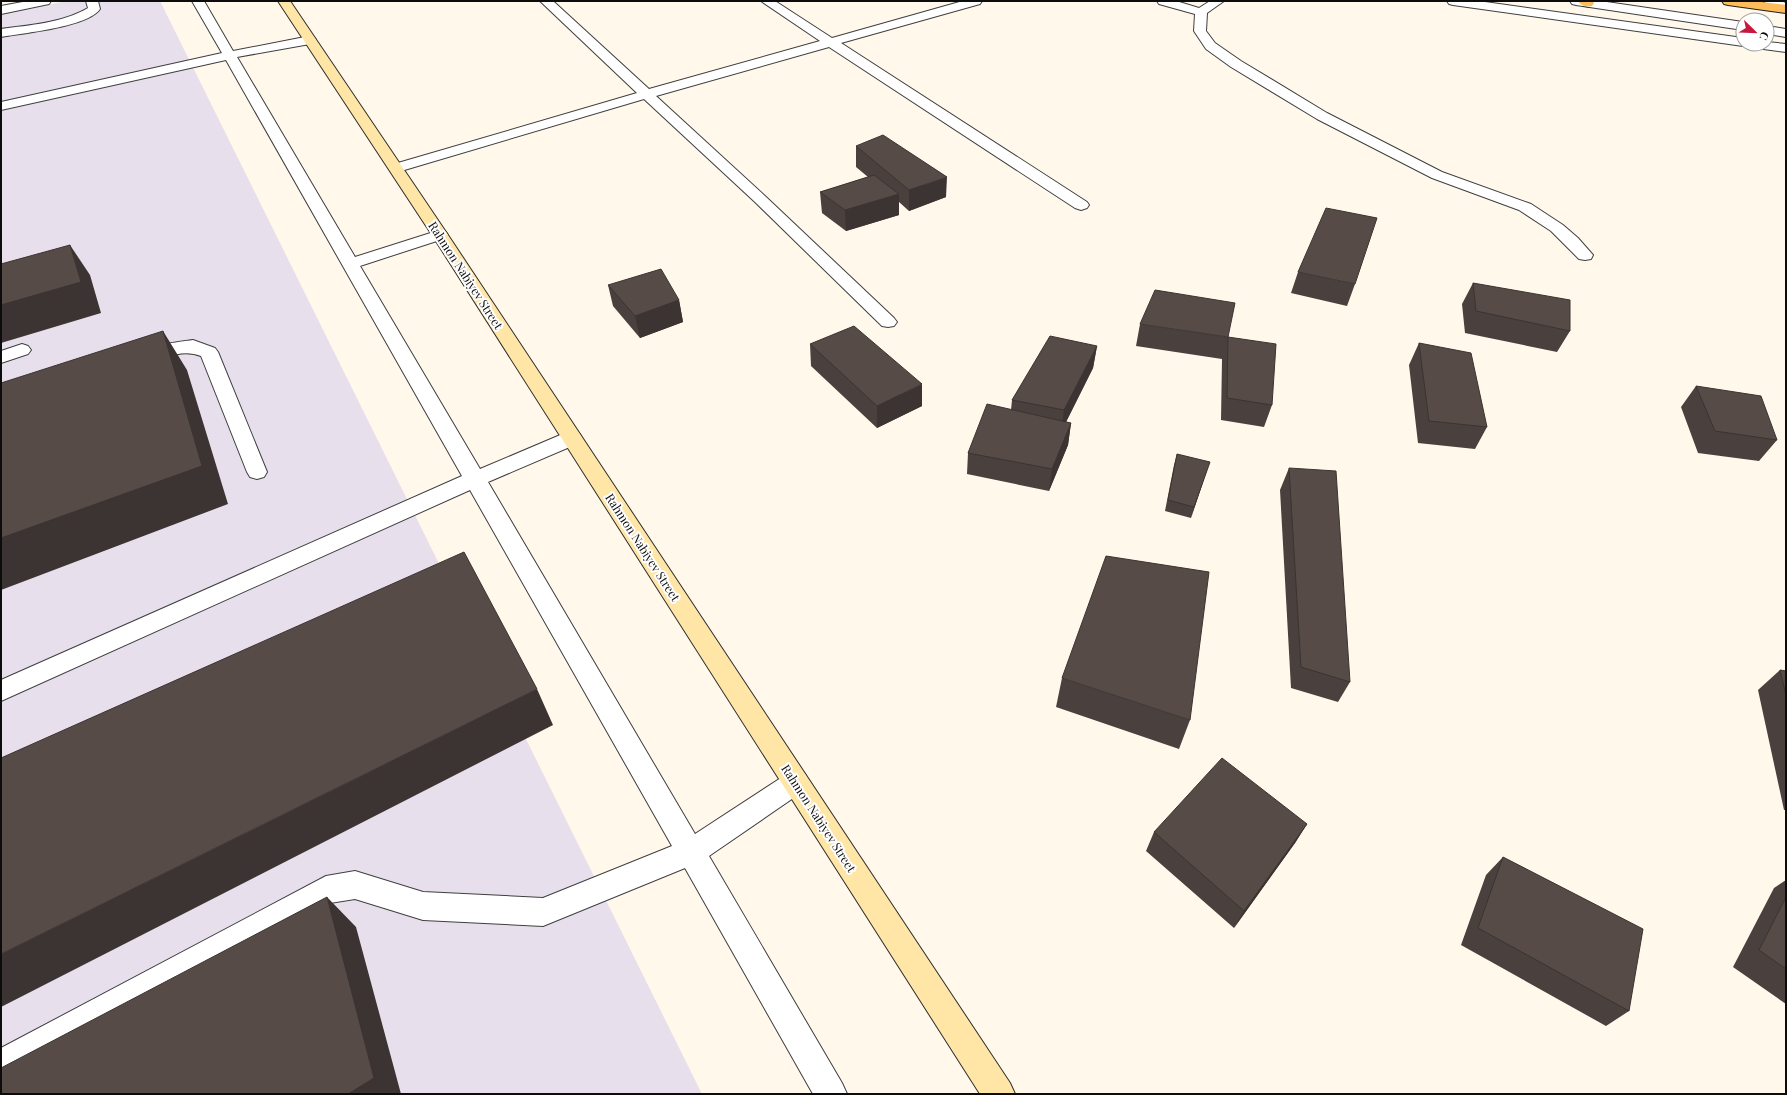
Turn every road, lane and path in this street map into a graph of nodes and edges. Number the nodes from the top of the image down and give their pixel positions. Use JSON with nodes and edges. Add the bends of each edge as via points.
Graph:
{"nodes":[{"id":1,"x":46,"y":1,"type":"edge"},
{"id":2,"x":92,"y":1,"type":"edge"},
{"id":3,"x":198,"y":1,"type":"edge"},
{"id":4,"x":284,"y":1,"type":"edge"},
{"id":5,"x":546,"y":1,"type":"edge"},
{"id":6,"x":768,"y":1,"type":"edge"},
{"id":7,"x":976,"y":1,"type":"edge"},
{"id":8,"x":1163,"y":1,"type":"edge"},
{"id":9,"x":1218,"y":1,"type":"edge"},
{"id":10,"x":1453,"y":1,"type":"edge"},
{"id":11,"x":1576,"y":1,"type":"edge"},
{"id":12,"x":1728,"y":1,"type":"edge"},
{"id":13,"x":1770,"y":1,"type":"edge"},
{"id":14,"x":1586,"y":2,"type":"edge"},
{"id":15,"x":1786,"y":8,"type":"edge"},
{"id":16,"x":1,"y":10,"type":"edge"},
{"id":17,"x":1201,"y":12,"type":"junction"},
{"id":18,"x":1735,"y":25,"type":"edge"},
{"id":19,"x":1775,"y":31,"type":"edge"},
{"id":20,"x":1,"y":33,"type":"edge"},
{"id":21,"x":1786,"y":33,"type":"edge"},
{"id":22,"x":310,"y":40,"type":"junction"},
{"id":23,"x":830,"y":41,"type":"junction"},
{"id":24,"x":1735,"y":41,"type":"edge"},
{"id":25,"x":1775,"y":47,"type":"edge"},
{"id":26,"x":1786,"y":48,"type":"edge"},
{"id":27,"x":230,"y":55,"type":"junction"},
{"id":28,"x":647,"y":94,"type":"junction"},
{"id":29,"x":1,"y":106,"type":"edge"},
{"id":30,"x":396,"y":168,"type":"junction"},
{"id":31,"x":1081,"y":205,"type":"dead end"},
{"id":32,"x":440,"y":235,"type":"junction"},
{"id":33,"x":1584,"y":255,"type":"dead end"},
{"id":34,"x":350,"y":264,"type":"junction"},
{"id":35,"x":888,"y":322,"type":"dead end"},
{"id":36,"x":22,"y":350,"type":"dead end"},
{"id":37,"x":1,"y":357,"type":"edge"},
{"id":38,"x":129,"y":363,"type":"edge"},
{"id":39,"x":572,"y":438,"type":"junction"},
{"id":40,"x":258,"y":472,"type":"dead end"},
{"id":41,"x":475,"y":479,"type":"junction"},
{"id":42,"x":1,"y":691,"type":"edge"},
{"id":43,"x":796,"y":782,"type":"junction"},
{"id":44,"x":691,"y":852,"type":"junction"},
{"id":45,"x":1,"y":1065,"type":"edge"},
{"id":46,"x":831,"y":1094,"type":"edge"},
{"id":47,"x":999,"y":1094,"type":"edge"}],
"edges":[{"from":1,"to":16,"type":"street"},
{"from":2,"to":20,"type":"street","via":[[94,9],[73,19]]},
{"from":3,"to":27,"type":"street"},
{"from":4,"to":22,"type":"main road","name":"Rahmon Nabiyev Street"},
{"from":5,"to":28,"type":"street"},
{"from":6,"to":23,"type":"street"},
{"from":7,"to":23,"type":"street"},
{"from":8,"to":17,"type":"street"},
{"from":9,"to":17,"type":"street"},
{"from":10,"to":24,"type":"street"},
{"from":11,"to":14,"type":"street"},
{"from":12,"to":15,"type":"main road"},
{"from":13,"to":15,"type":"street"},
{"from":14,"to":18,"type":"street"},
{"from":17,"to":33,"type":"street","via":[[1200,31],[1210,46],[1236,64],[1322,116],[1437,175],[1524,207],[1557,228]]},
{"from":19,"to":21,"type":"street"},
{"from":22,"to":27,"type":"street"},
{"from":22,"to":30,"type":"main road","name":"Rahmon Nabiyev Street"},
{"from":23,"to":28,"type":"street"},
{"from":23,"to":31,"type":"street"},
{"from":25,"to":26,"type":"street"},
{"from":27,"to":29,"type":"street"},
{"from":27,"to":34,"type":"street"},
{"from":28,"to":30,"type":"street"},
{"from":28,"to":35,"type":"street"},
{"from":30,"to":32,"type":"main road","name":"Rahmon Nabiyev Street"},
{"from":32,"to":34,"type":"street"},
{"from":32,"to":39,"type":"main road","name":"Rahmon Nabiyev Street"},
{"from":34,"to":41,"type":"street"},
{"from":36,"to":37,"type":"street"},
{"from":38,"to":40,"type":"street","via":[[166,350],[193,346],[208,352]]},
{"from":39,"to":41,"type":"street"},
{"from":39,"to":43,"type":"main road","name":"Rahmon Nabiyev Street"},
{"from":41,"to":42,"type":"street"},
{"from":41,"to":44,"type":"street"},
{"from":43,"to":44,"type":"street"},
{"from":43,"to":47,"type":"main road","name":"Rahmon Nabiyev Street"},
{"from":44,"to":45,"type":"street","via":[[543,912],[423,906],[355,885],[326,890]]},
{"from":44,"to":46,"type":"street"}]}
